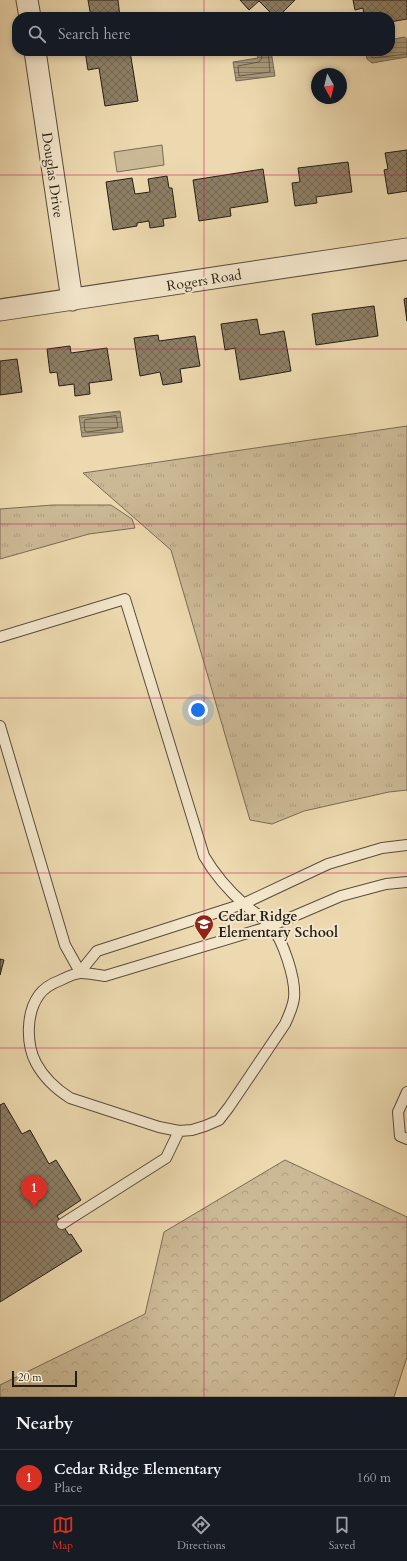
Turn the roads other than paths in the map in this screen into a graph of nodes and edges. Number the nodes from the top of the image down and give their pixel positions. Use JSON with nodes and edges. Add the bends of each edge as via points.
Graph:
{"nodes":[{"id":1,"x":28,"y":0,"type":"edge"},
{"id":2,"x":29,"y":12,"type":"edge"},
{"id":3,"x":36,"y":56,"type":"edge"},
{"id":4,"x":407,"y":249,"type":"edge"},
{"id":5,"x":72,"y":300,"type":"junction"},
{"id":6,"x":0,"y":310,"type":"edge"},
{"id":7,"x":0,"y":637,"type":"edge"},
{"id":8,"x":0,"y":726,"type":"edge"},
{"id":9,"x":407,"y":845,"type":"edge"},
{"id":10,"x":407,"y":882,"type":"edge"},
{"id":11,"x":244,"y":904,"type":"junction"},
{"id":12,"x":271,"y":926,"type":"junction"},
{"id":13,"x":80,"y":972,"type":"junction"},
{"id":14,"x":407,"y":1092,"type":"edge"},
{"id":15,"x":178,"y":1131,"type":"junction"},
{"id":16,"x":407,"y":1139,"type":"edge"},
{"id":17,"x":62,"y":1224,"type":"dead end"}],
"edges":[{"from":1,"to":2,"type":"street"},
{"from":3,"to":5,"type":"street","name":"Douglas Drive"},
{"from":4,"to":5,"type":"street","name":"Rogers Road"},
{"from":5,"to":6,"type":"street","name":"Rogers Road"},
{"from":7,"to":11,"type":"lane","via":[[125,599],[204,856],[222,883]]},
{"from":8,"to":13,"type":"lane","via":[[65,945]]},
{"from":9,"to":11,"type":"lane","via":[[382,848],[328,864]]},
{"from":10,"to":12,"type":"lane","via":[[386,884],[341,896]]},
{"from":11,"to":12,"type":"lane"},
{"from":11,"to":13,"type":"lane","via":[[97,951]]},
{"from":12,"to":13,"type":"lane","via":[[105,976]]},
{"from":12,"to":15,"type":"lane","via":[[285,950],[294,982],[294,997],[285,1024],[219,1120],[192,1130]]},
{"from":13,"to":15,"type":"lane","via":[[52,983],[39,995],[31,1012],[29,1029],[36,1062],[46,1078],[70,1098]]},
{"from":14,"to":16,"type":"lane","via":[[398,1112],[400,1136]]},
{"from":15,"to":17,"type":"lane","via":[[166,1158]]}]}
